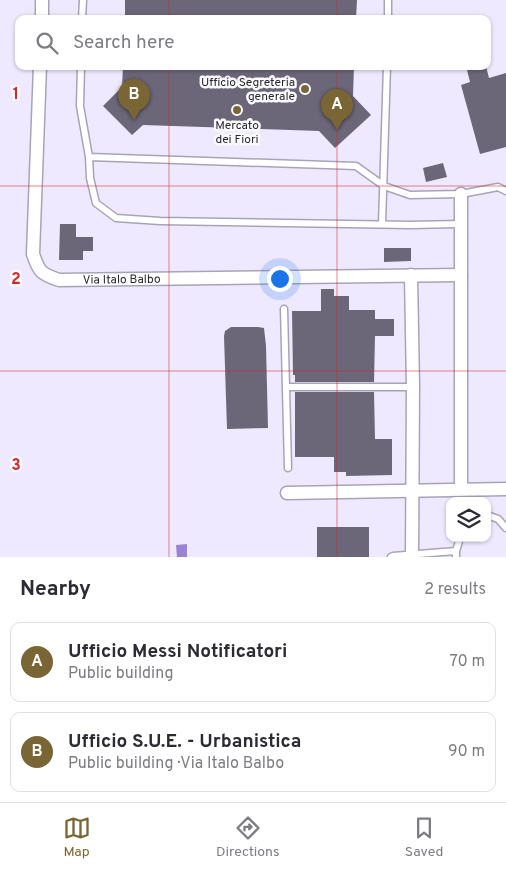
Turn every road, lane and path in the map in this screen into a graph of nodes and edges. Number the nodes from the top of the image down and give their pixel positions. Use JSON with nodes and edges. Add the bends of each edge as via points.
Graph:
{"nodes":[{"id":1,"x":42,"y":0,"type":"edge"},
{"id":2,"x":83,"y":0,"type":"edge"},
{"id":3,"x":388,"y":0,"type":"edge"},
{"id":4,"x":42,"y":15,"type":"edge"},
{"id":5,"x":82,"y":15,"type":"edge"},
{"id":6,"x":388,"y":15,"type":"edge"},
{"id":7,"x":40,"y":70,"type":"edge"},
{"id":8,"x":81,"y":70,"type":"edge"},
{"id":9,"x":387,"y":70,"type":"edge"},
{"id":10,"x":89,"y":157,"type":"junction"},
{"id":11,"x":506,"y":184,"type":"edge"},
{"id":12,"x":384,"y":186,"type":"junction"},
{"id":13,"x":498,"y":187,"type":"junction"},
{"id":14,"x":506,"y":191,"type":"edge"},
{"id":15,"x":461,"y":194,"type":"junction"},
{"id":16,"x":382,"y":224,"type":"junction"},
{"id":17,"x":461,"y":224,"type":"junction"},
{"id":18,"x":411,"y":275,"type":"junction"},
{"id":19,"x":461,"y":275,"type":"junction"},
{"id":20,"x":284,"y":309,"type":"dead end"},
{"id":21,"x":286,"y":387,"type":"junction"},
{"id":22,"x":413,"y":387,"type":"junction"},
{"id":23,"x":288,"y":468,"type":"dead end"},
{"id":24,"x":461,"y":489,"type":"junction"},
{"id":25,"x":506,"y":489,"type":"edge"},
{"id":26,"x":412,"y":490,"type":"junction"},
{"id":27,"x":287,"y":493,"type":"dead end"},
{"id":28,"x":491,"y":516,"type":"edge"},
{"id":29,"x":506,"y":528,"type":"edge"},
{"id":30,"x":456,"y":554,"type":"edge"},
{"id":31,"x":412,"y":556,"type":"edge"},
{"id":32,"x":392,"y":557,"type":"edge"}],
"edges":[{"from":1,"to":4,"type":"street"},
{"from":2,"to":5,"type":"lane"},
{"from":3,"to":6,"type":"lane"},
{"from":7,"to":18,"type":"street","name":"Via Italo Balbo","via":[[33,254],[45,276],[59,280]]},
{"from":8,"to":10,"type":"lane","via":[[80,106]]},
{"from":9,"to":12,"type":"lane"},
{"from":10,"to":12,"type":"lane","via":[[356,166]]},
{"from":10,"to":16,"type":"lane","via":[[96,203],[116,218],[170,222]]},
{"from":11,"to":13,"type":"lane"},
{"from":12,"to":15,"type":"lane","via":[[410,195]]},
{"from":12,"to":16,"type":"lane"},
{"from":13,"to":14,"type":"lane"},
{"from":13,"to":15,"type":"lane"},
{"from":15,"to":17,"type":"street"},
{"from":16,"to":17,"type":"lane"},
{"from":17,"to":19,"type":"street"},
{"from":18,"to":19,"type":"street","name":"Via Italo Balbo"},
{"from":18,"to":22,"type":"street"},
{"from":19,"to":24,"type":"street"},
{"from":20,"to":21,"type":"lane"},
{"from":21,"to":22,"type":"lane"},
{"from":21,"to":23,"type":"lane"},
{"from":22,"to":26,"type":"street"},
{"from":24,"to":25,"type":"street"},
{"from":24,"to":26,"type":"street"},
{"from":26,"to":27,"type":"street"},
{"from":26,"to":31,"type":"street"},
{"from":28,"to":29,"type":"lane"},
{"from":30,"to":31,"type":"lane"},
{"from":31,"to":32,"type":"lane"}]}
